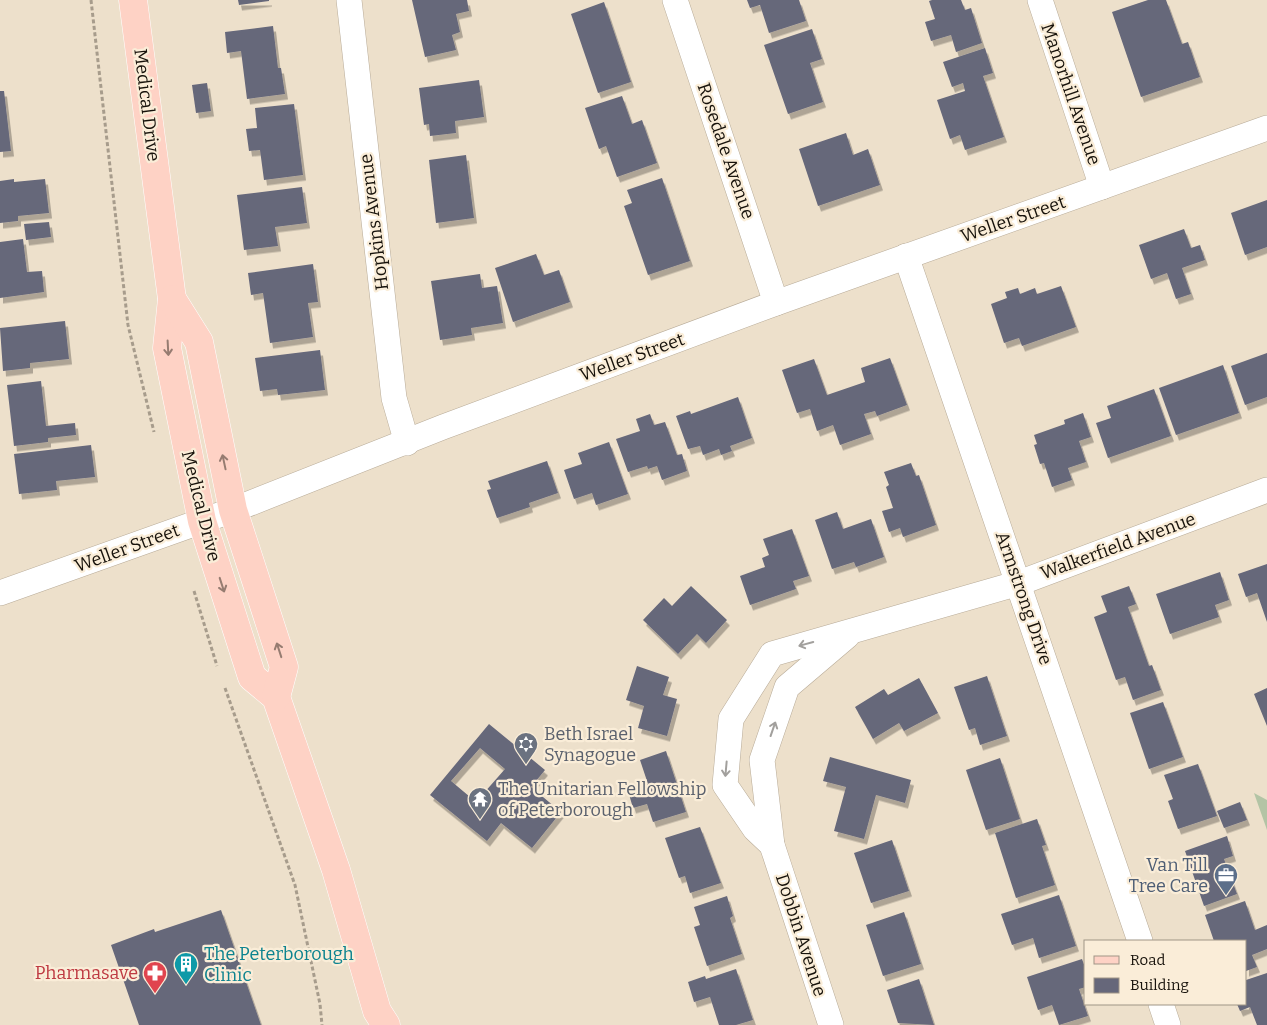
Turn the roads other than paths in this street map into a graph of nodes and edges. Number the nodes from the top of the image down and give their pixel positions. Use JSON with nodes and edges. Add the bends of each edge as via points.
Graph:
{"nodes":[{"id":1,"x":133,"y":0,"type":"edge"},
{"id":2,"x":349,"y":0,"type":"edge"},
{"id":3,"x":675,"y":0,"type":"edge"},
{"id":4,"x":1040,"y":0,"type":"edge"},
{"id":5,"x":1267,"y":128,"type":"edge"},
{"id":6,"x":1102,"y":187,"type":"junction"},
{"id":7,"x":906,"y":256,"type":"junction"},
{"id":8,"x":172,"y":299,"type":"junction"},
{"id":9,"x":776,"y":303,"type":"junction"},
{"id":10,"x":407,"y":443,"type":"junction"},
{"id":11,"x":1267,"y":490,"type":"edge"},
{"id":12,"x":233,"y":510,"type":"junction"},
{"id":13,"x":202,"y":521,"type":"junction"},
{"id":14,"x":1019,"y":582,"type":"junction"},
{"id":15,"x":0,"y":593,"type":"edge"},
{"id":16,"x":853,"y":631,"type":"junction"},
{"id":17,"x":276,"y":697,"type":"junction"},
{"id":18,"x":772,"y":845,"type":"junction"},
{"id":19,"x":1140,"y":940,"type":"edge"},
{"id":20,"x":1161,"y":1005,"type":"edge"},
{"id":21,"x":377,"y":1020,"type":"edge"},
{"id":22,"x":831,"y":1025,"type":"edge"},
{"id":23,"x":1168,"y":1025,"type":"edge"}],
"edges":[{"from":1,"to":8,"type":"main road","name":"Medical Drive"},
{"from":2,"to":10,"type":"street","name":"Hopkins Avenue","via":[[394,398]]},
{"from":3,"to":9,"type":"street","name":"Rosedale Avenue"},
{"from":4,"to":6,"type":"street","name":"Manorhill Avenue"},
{"from":5,"to":6,"type":"street","name":"Weller Street"},
{"from":6,"to":7,"type":"street","name":"Weller Street"},
{"from":7,"to":9,"type":"street","name":"Weller Street"},
{"from":7,"to":14,"type":"street","name":"Armstrong Drive"},
{"from":12,"to":8,"type":"main road","name":"Medical Drive","one_way":true,"via":[[199,342]]},
{"from":8,"to":13,"type":"main road","name":"Medical Drive","one_way":true,"via":[[167,348]]},
{"from":9,"to":10,"type":"street","name":"Weller Street"},
{"from":10,"to":12,"type":"street","name":"Weller Street"},
{"from":11,"to":14,"type":"street","name":"Walkerfield Avenue"},
{"from":12,"to":13,"type":"street","name":"Weller Street"},
{"from":17,"to":12,"type":"main road","name":"Medical Drive","one_way":true,"via":[[284,667]]},
{"from":13,"to":15,"type":"street","name":"Weller Street"},
{"from":13,"to":17,"type":"main road","name":"Medical Drive","one_way":true,"via":[[252,677]]},
{"from":14,"to":16,"type":"street","name":"Walkerfield Avenue"},
{"from":14,"to":19,"type":"street","name":"Armstrong Drive"},
{"from":18,"to":16,"type":"street","name":"Dobbin Avenue","one_way":true,"via":[[762,760],[787,687]]},
{"from":16,"to":18,"type":"street","name":"Dobbin Avenue","one_way":true,"via":[[772,654],[731,719],[725,785],[755,829]]},
{"from":17,"to":21,"type":"main road","via":[[336,870]]},
{"from":18,"to":22,"type":"street","name":"Dobbin Avenue"},
{"from":20,"to":23,"type":"street"}]}
